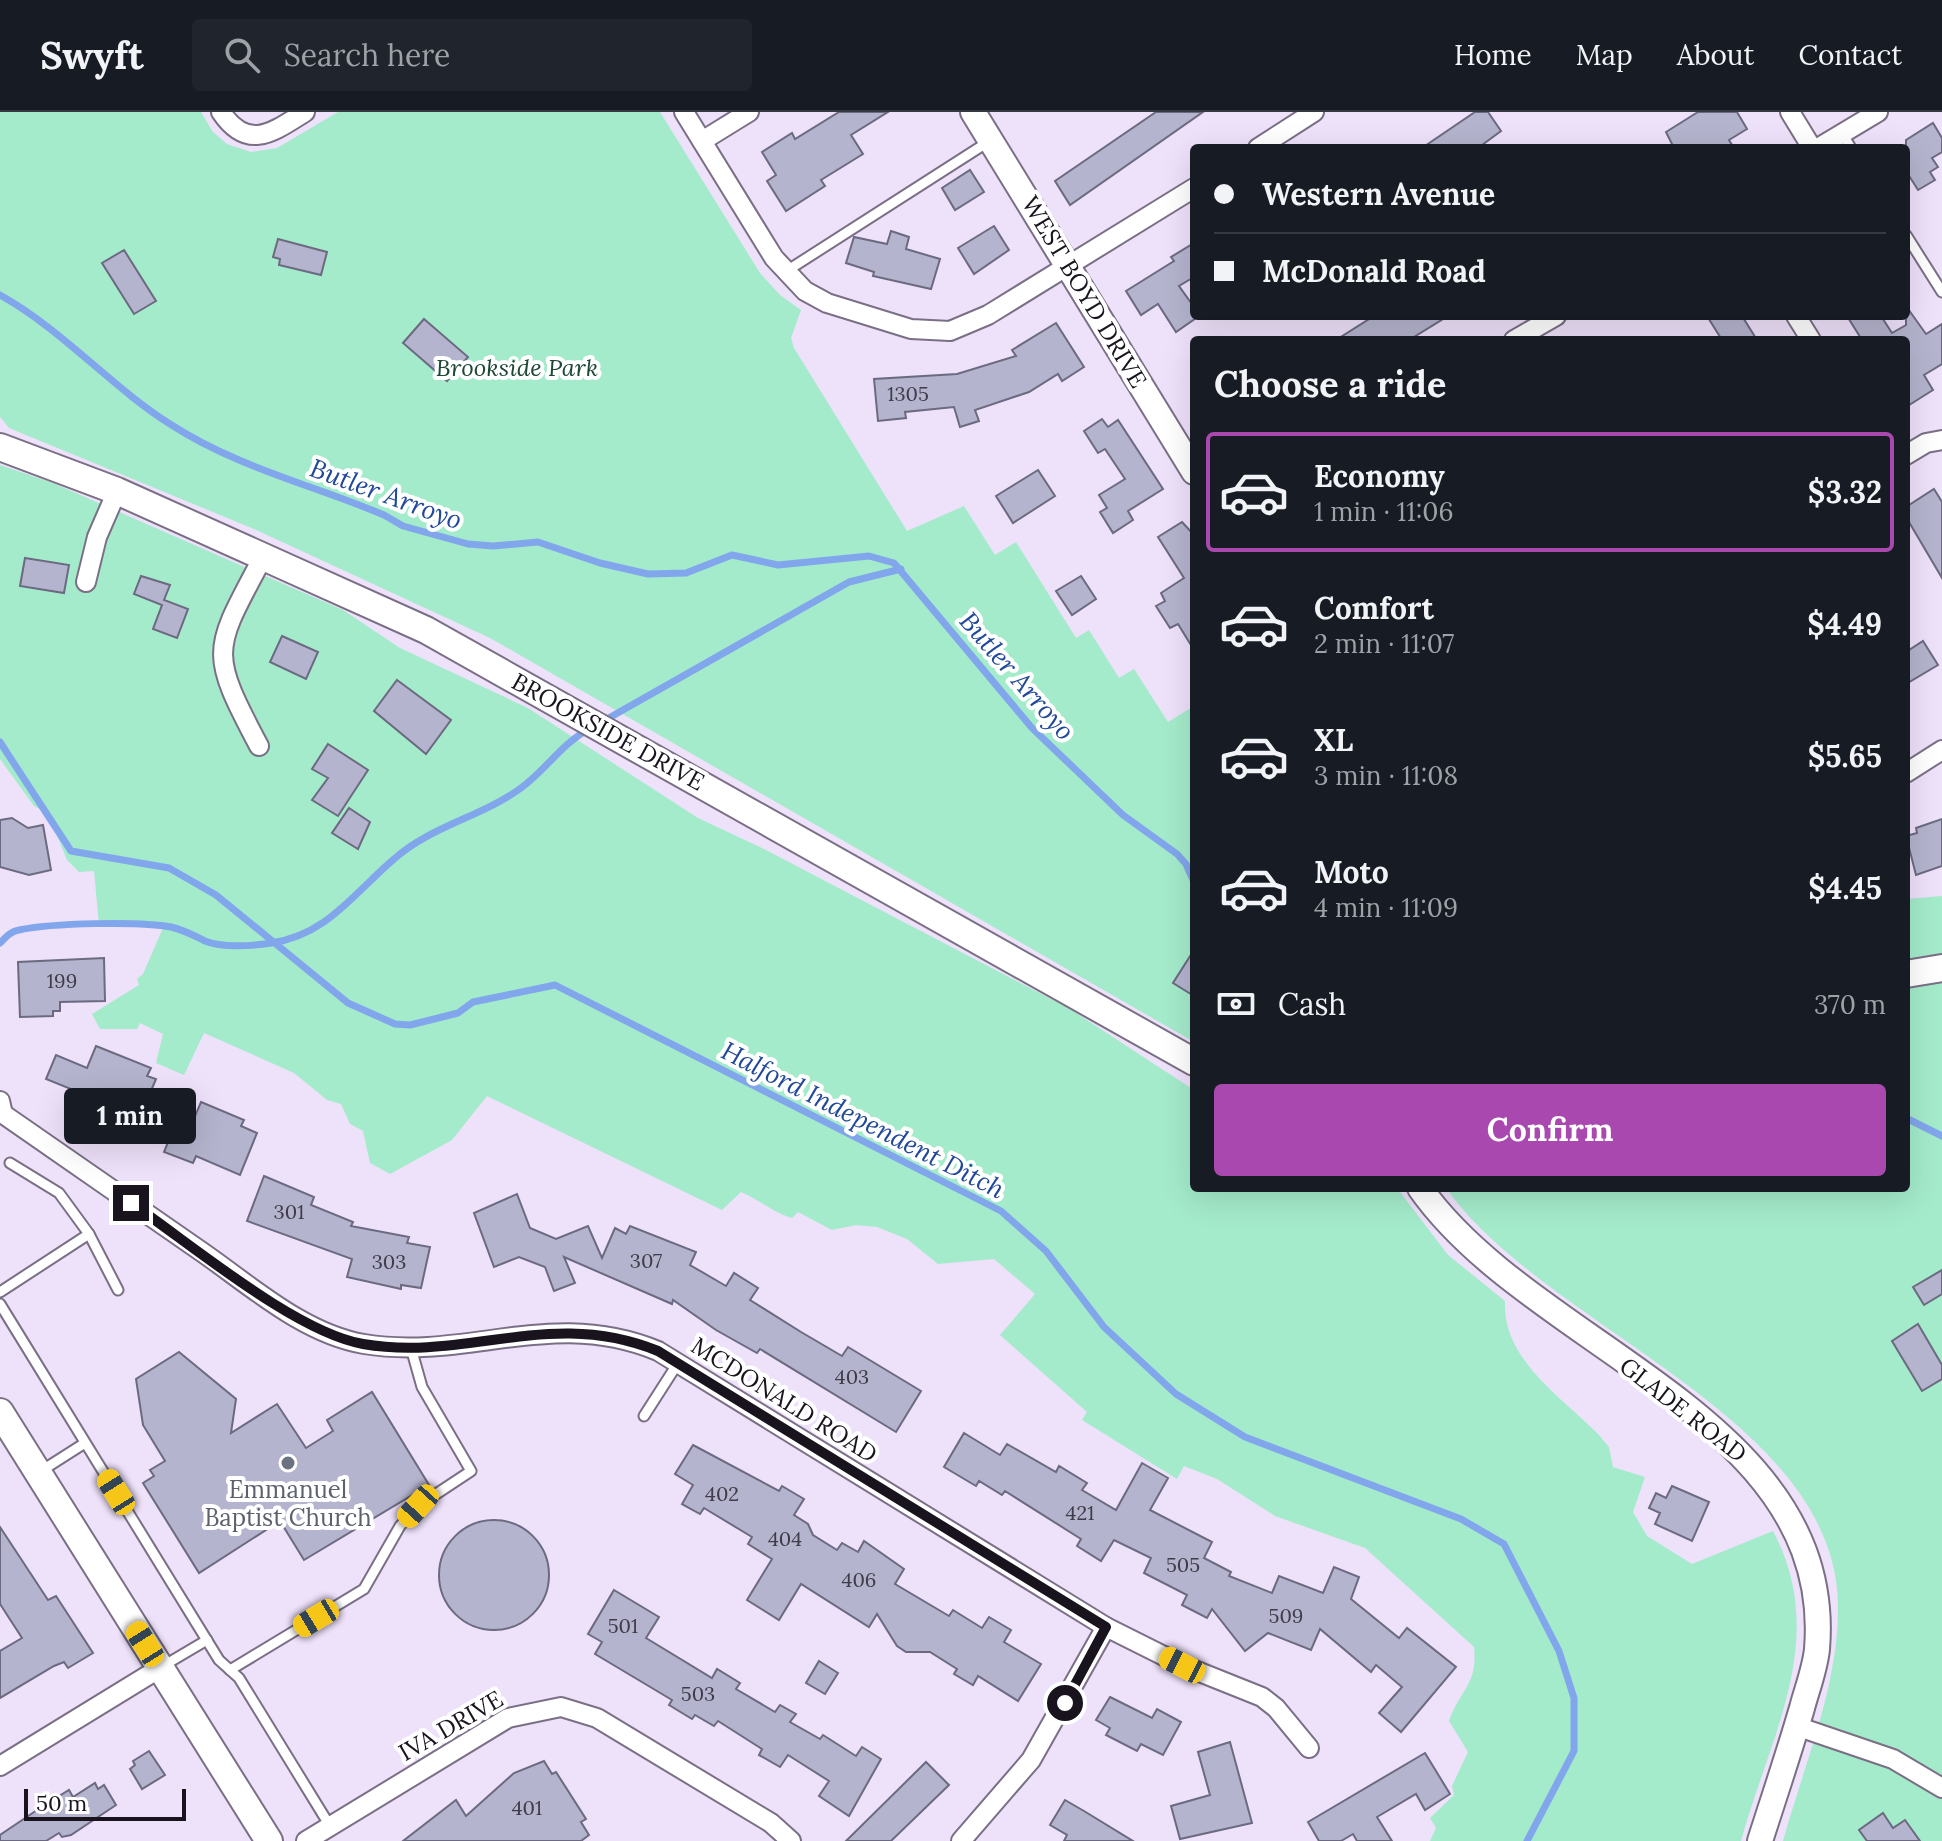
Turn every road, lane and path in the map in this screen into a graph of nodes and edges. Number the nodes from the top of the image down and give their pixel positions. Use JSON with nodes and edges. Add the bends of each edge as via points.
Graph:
{"nodes":[{"id":1,"x":221,"y":112,"type":"edge"},
{"id":2,"x":305,"y":112,"type":"edge"},
{"id":3,"x":684,"y":112,"type":"edge"},
{"id":4,"x":749,"y":112,"type":"edge"},
{"id":5,"x":973,"y":112,"type":"edge"},
{"id":6,"x":1314,"y":112,"type":"edge"},
{"id":7,"x":1790,"y":112,"type":"edge"},
{"id":8,"x":1878,"y":112,"type":"edge"},
{"id":9,"x":991,"y":140,"type":"junction"},
{"id":10,"x":702,"y":141,"type":"junction"},
{"id":11,"x":1846,"y":141,"type":"edge"},
{"id":12,"x":1264,"y":144,"type":"edge"},
{"id":13,"x":1812,"y":144,"type":"edge"},
{"id":14,"x":1190,"y":191,"type":"edge"},
{"id":15,"x":1910,"y":241,"type":"edge"},
{"id":16,"x":1069,"y":268,"type":"junction"},
{"id":17,"x":785,"y":272,"type":"junction"},
{"id":18,"x":1942,"y":292,"type":"edge"},
{"id":19,"x":1549,"y":320,"type":"edge"},
{"id":20,"x":1521,"y":336,"type":"edge"},
{"id":21,"x":1942,"y":440,"type":"edge"},
{"id":22,"x":0,"y":447,"type":"edge"},
{"id":23,"x":1910,"y":453,"type":"edge"},
{"id":24,"x":1190,"y":465,"type":"edge"},
{"id":25,"x":117,"y":491,"type":"junction"},
{"id":26,"x":263,"y":557,"type":"junction"},
{"id":27,"x":86,"y":582,"type":"dead end"},
{"id":28,"x":259,"y":746,"type":"dead end"},
{"id":29,"x":1942,"y":750,"type":"edge"},
{"id":30,"x":1910,"y":770,"type":"edge"},
{"id":31,"x":1942,"y":968,"type":"edge"},
{"id":32,"x":1910,"y":973,"type":"edge"},
{"id":33,"x":1190,"y":1060,"type":"edge"},
{"id":34,"x":1,"y":1110,"type":"edge"},
{"id":35,"x":10,"y":1163,"type":"dead end"},
{"id":36,"x":1423,"y":1192,"type":"edge"},
{"id":37,"x":89,"y":1234,"type":"junction"},
{"id":38,"x":118,"y":1290,"type":"dead end"},
{"id":39,"x":0,"y":1292,"type":"edge"},
{"id":40,"x":0,"y":1304,"type":"edge"},
{"id":41,"x":410,"y":1347,"type":"junction"},
{"id":42,"x":678,"y":1363,"type":"junction"},
{"id":43,"x":0,"y":1412,"type":"edge"},
{"id":44,"x":644,"y":1416,"type":"dead end"},
{"id":45,"x":85,"y":1443,"type":"junction"},
{"id":46,"x":38,"y":1473,"type":"junction"},
{"id":47,"x":1106,"y":1627,"type":"junction"},
{"id":48,"x":207,"y":1640,"type":"junction"},
{"id":49,"x":160,"y":1668,"type":"junction"},
{"id":50,"x":230,"y":1670,"type":"junction"},
{"id":51,"x":1796,"y":1726,"type":"junction"},
{"id":52,"x":1309,"y":1748,"type":"dead end"},
{"id":53,"x":0,"y":1766,"type":"edge"},
{"id":54,"x":1942,"y":1788,"type":"edge"},
{"id":55,"x":330,"y":1826,"type":"junction"},
{"id":56,"x":269,"y":1841,"type":"edge"},
{"id":57,"x":306,"y":1841,"type":"edge"},
{"id":58,"x":791,"y":1841,"type":"edge"},
{"id":59,"x":961,"y":1841,"type":"edge"},
{"id":60,"x":1760,"y":1841,"type":"edge"}],
"edges":[{"from":1,"to":2,"type":"street","via":[[247,134],[266,134]]},
{"from":3,"to":10,"type":"street"},
{"from":4,"to":10,"type":"street"},
{"from":5,"to":9,"type":"street","name":"WEST BOYD DRIVE"},
{"from":6,"to":12,"type":"street"},
{"from":7,"to":13,"type":"street"},
{"from":8,"to":11,"type":"street"},
{"from":9,"to":16,"type":"street","name":"WEST BOYD DRIVE"},
{"from":9,"to":17,"type":"lane"},
{"from":10,"to":17,"type":"street"},
{"from":14,"to":16,"type":"street"},
{"from":15,"to":18,"type":"lane"},
{"from":16,"to":17,"type":"street","via":[[950,331],[911,329],[827,303]]},
{"from":16,"to":24,"type":"street","name":"WEST BOYD DRIVE"},
{"from":19,"to":20,"type":"street"},
{"from":21,"to":23,"type":"street"},
{"from":22,"to":25,"type":"main road","name":"BROOKSIDE DRIVE"},
{"from":25,"to":26,"type":"main road","name":"BROOKSIDE DRIVE"},
{"from":25,"to":27,"type":"street","via":[[97,537]]},
{"from":26,"to":28,"type":"street","via":[[227,625],[221,649],[221,666]]},
{"from":26,"to":33,"type":"main road","name":"BROOKSIDE DRIVE","via":[[426,630]]},
{"from":29,"to":30,"type":"street"},
{"from":31,"to":32,"type":"main road"},
{"from":34,"to":41,"type":"street","name":"MCDONALD ROAD","via":[[313,1327],[361,1343]]},
{"from":35,"to":37,"type":"lane","via":[[59,1193]]},
{"from":36,"to":51,"type":"street","name":"GLADE ROAD","via":[[1471,1247],[1721,1436],[1778,1497],[1806,1554],[1817,1618],[1817,1652]]},
{"from":37,"to":38,"type":"lane"},
{"from":37,"to":39,"type":"lane"},
{"from":40,"to":45,"type":"lane"},
{"from":41,"to":42,"type":"street","name":"MCDONALD ROAD","via":[[598,1332],[636,1342]]},
{"from":41,"to":50,"type":"lane","via":[[422,1387],[471,1471],[409,1516],[364,1589]]},
{"from":42,"to":44,"type":"lane"},
{"from":42,"to":47,"type":"street","name":"MCDONALD ROAD"},
{"from":43,"to":46,"type":"main road"},
{"from":45,"to":46,"type":"lane"},
{"from":45,"to":48,"type":"lane"},
{"from":46,"to":49,"type":"main road"},
{"from":47,"to":52,"type":"street","name":"MCDONALD ROAD","via":[[1262,1697]]},
{"from":47,"to":59,"type":"street","via":[[1031,1760]]},
{"from":48,"to":49,"type":"lane"},
{"from":48,"to":50,"type":"lane"},
{"from":49,"to":53,"type":"street"},
{"from":49,"to":56,"type":"main road"},
{"from":50,"to":55,"type":"lane"},
{"from":51,"to":54,"type":"street","via":[[1893,1759]]},
{"from":51,"to":60,"type":"street","name":"GLADE ROAD"},
{"from":55,"to":57,"type":"street","name":"IVA DRIVE"},
{"from":55,"to":58,"type":"street","name":"IVA DRIVE","via":[[508,1718],[561,1707],[597,1718],[771,1823]]}]}
